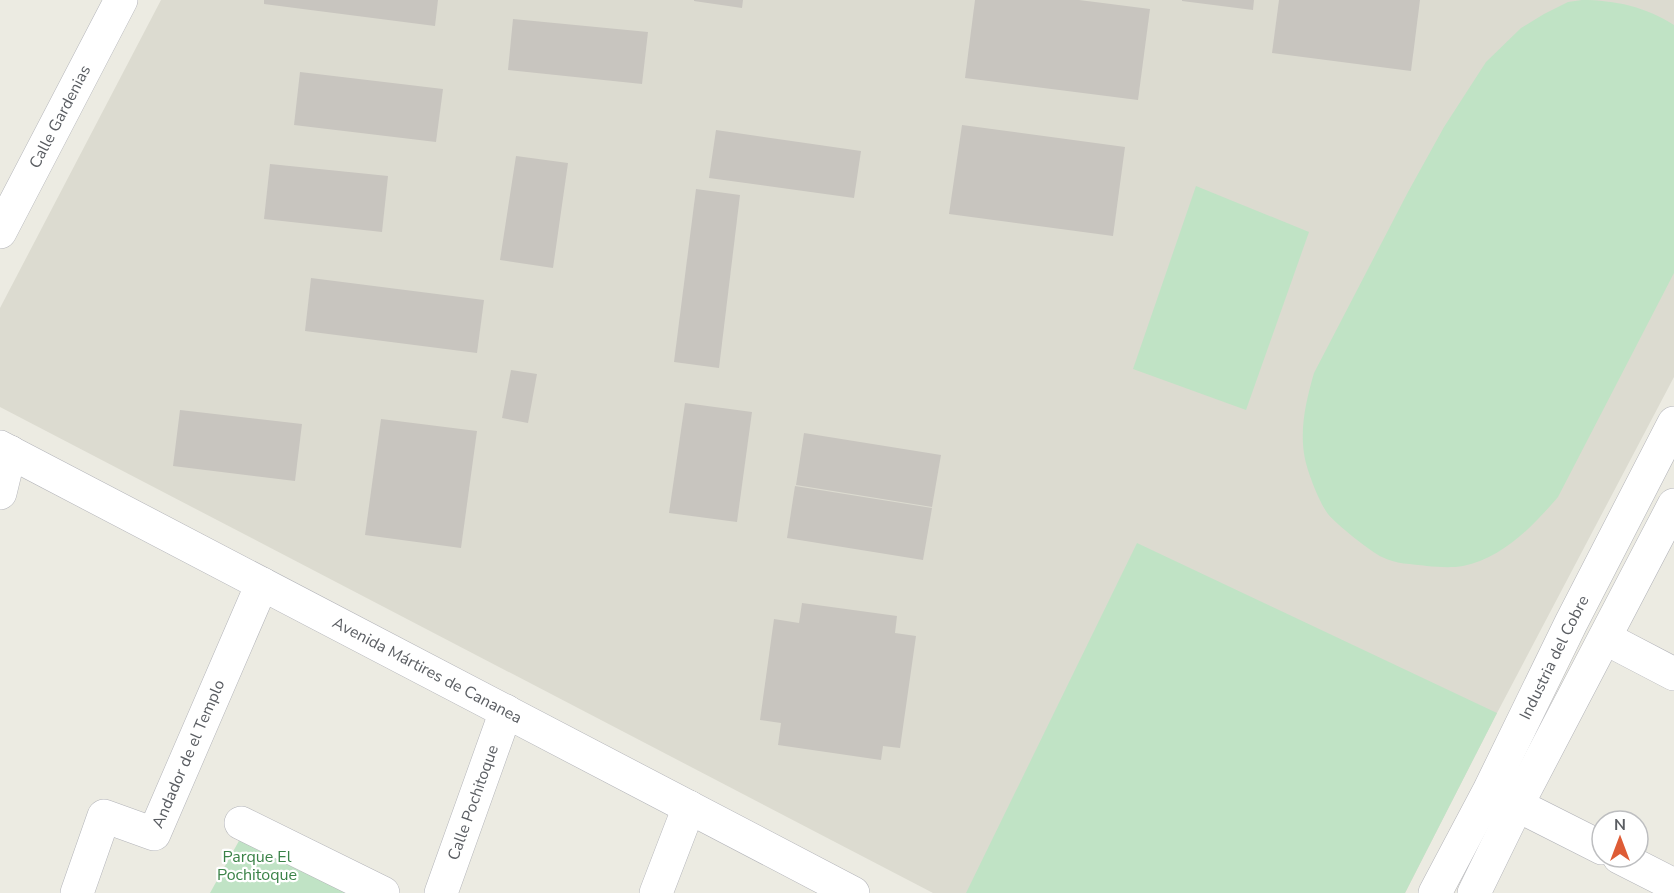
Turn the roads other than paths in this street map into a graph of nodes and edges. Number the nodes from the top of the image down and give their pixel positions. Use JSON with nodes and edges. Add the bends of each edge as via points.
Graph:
{"nodes":[{"id":1,"x":121,"y":0,"type":"edge"},
{"id":2,"x":0,"y":232,"type":"edge"},
{"id":3,"x":1674,"y":423,"type":"edge"},
{"id":4,"x":5,"y":450,"type":"edge"},
{"id":5,"x":0,"y":493,"type":"edge"},
{"id":6,"x":1674,"y":505,"type":"edge"},
{"id":7,"x":262,"y":584,"type":"junction"},
{"id":8,"x":1605,"y":638,"type":"junction"},
{"id":9,"x":1674,"y":674,"type":"edge"},
{"id":10,"x":506,"y":711,"type":"junction"},
{"id":11,"x":1503,"y":798,"type":"junction"},
{"id":12,"x":689,"y":807,"type":"junction"},
{"id":13,"x":241,"y":823,"type":"dead end"},
{"id":14,"x":1590,"y":842,"type":"edge"},
{"id":15,"x":1643,"y":869,"type":"edge"},
{"id":16,"x":1674,"y":885,"type":"edge"},
{"id":17,"x":77,"y":893,"type":"edge"},
{"id":18,"x":383,"y":893,"type":"edge"},
{"id":19,"x":441,"y":893,"type":"edge"},
{"id":20,"x":656,"y":893,"type":"edge"},
{"id":21,"x":853,"y":893,"type":"edge"},
{"id":22,"x":1435,"y":893,"type":"edge"},
{"id":23,"x":1474,"y":893,"type":"edge"}],
"edges":[{"from":1,"to":2,"type":"street","name":"Calle Gardenias"},
{"from":3,"to":11,"type":"street","name":"Industria del Cobre","via":[[1571,623]]},
{"from":4,"to":5,"type":"street"},
{"from":4,"to":7,"type":"street","name":"Avenida Mártires de Cananea"},
{"from":6,"to":8,"type":"street","name":"Industria del Cobre"},
{"from":7,"to":10,"type":"street","name":"Avenida Mártires de Cananea"},
{"from":7,"to":17,"type":"street","name":"Andador de el Templo","via":[[154,834],[104,816]]},
{"from":8,"to":9,"type":"street"},
{"from":8,"to":11,"type":"street","name":"Industria del Cobre"},
{"from":10,"to":12,"type":"street","name":"Avenida Mártires de Cananea"},
{"from":10,"to":19,"type":"street","name":"Calle Pochitoque"},
{"from":11,"to":14,"type":"street"},
{"from":11,"to":22,"type":"street","name":"Industria del Cobre"},
{"from":11,"to":23,"type":"street","name":"Industria del Cobre"},
{"from":12,"to":20,"type":"street"},
{"from":12,"to":21,"type":"street","name":"Avenida Mártires de Cananea"},
{"from":13,"to":18,"type":"street"},
{"from":15,"to":16,"type":"street"}]}
